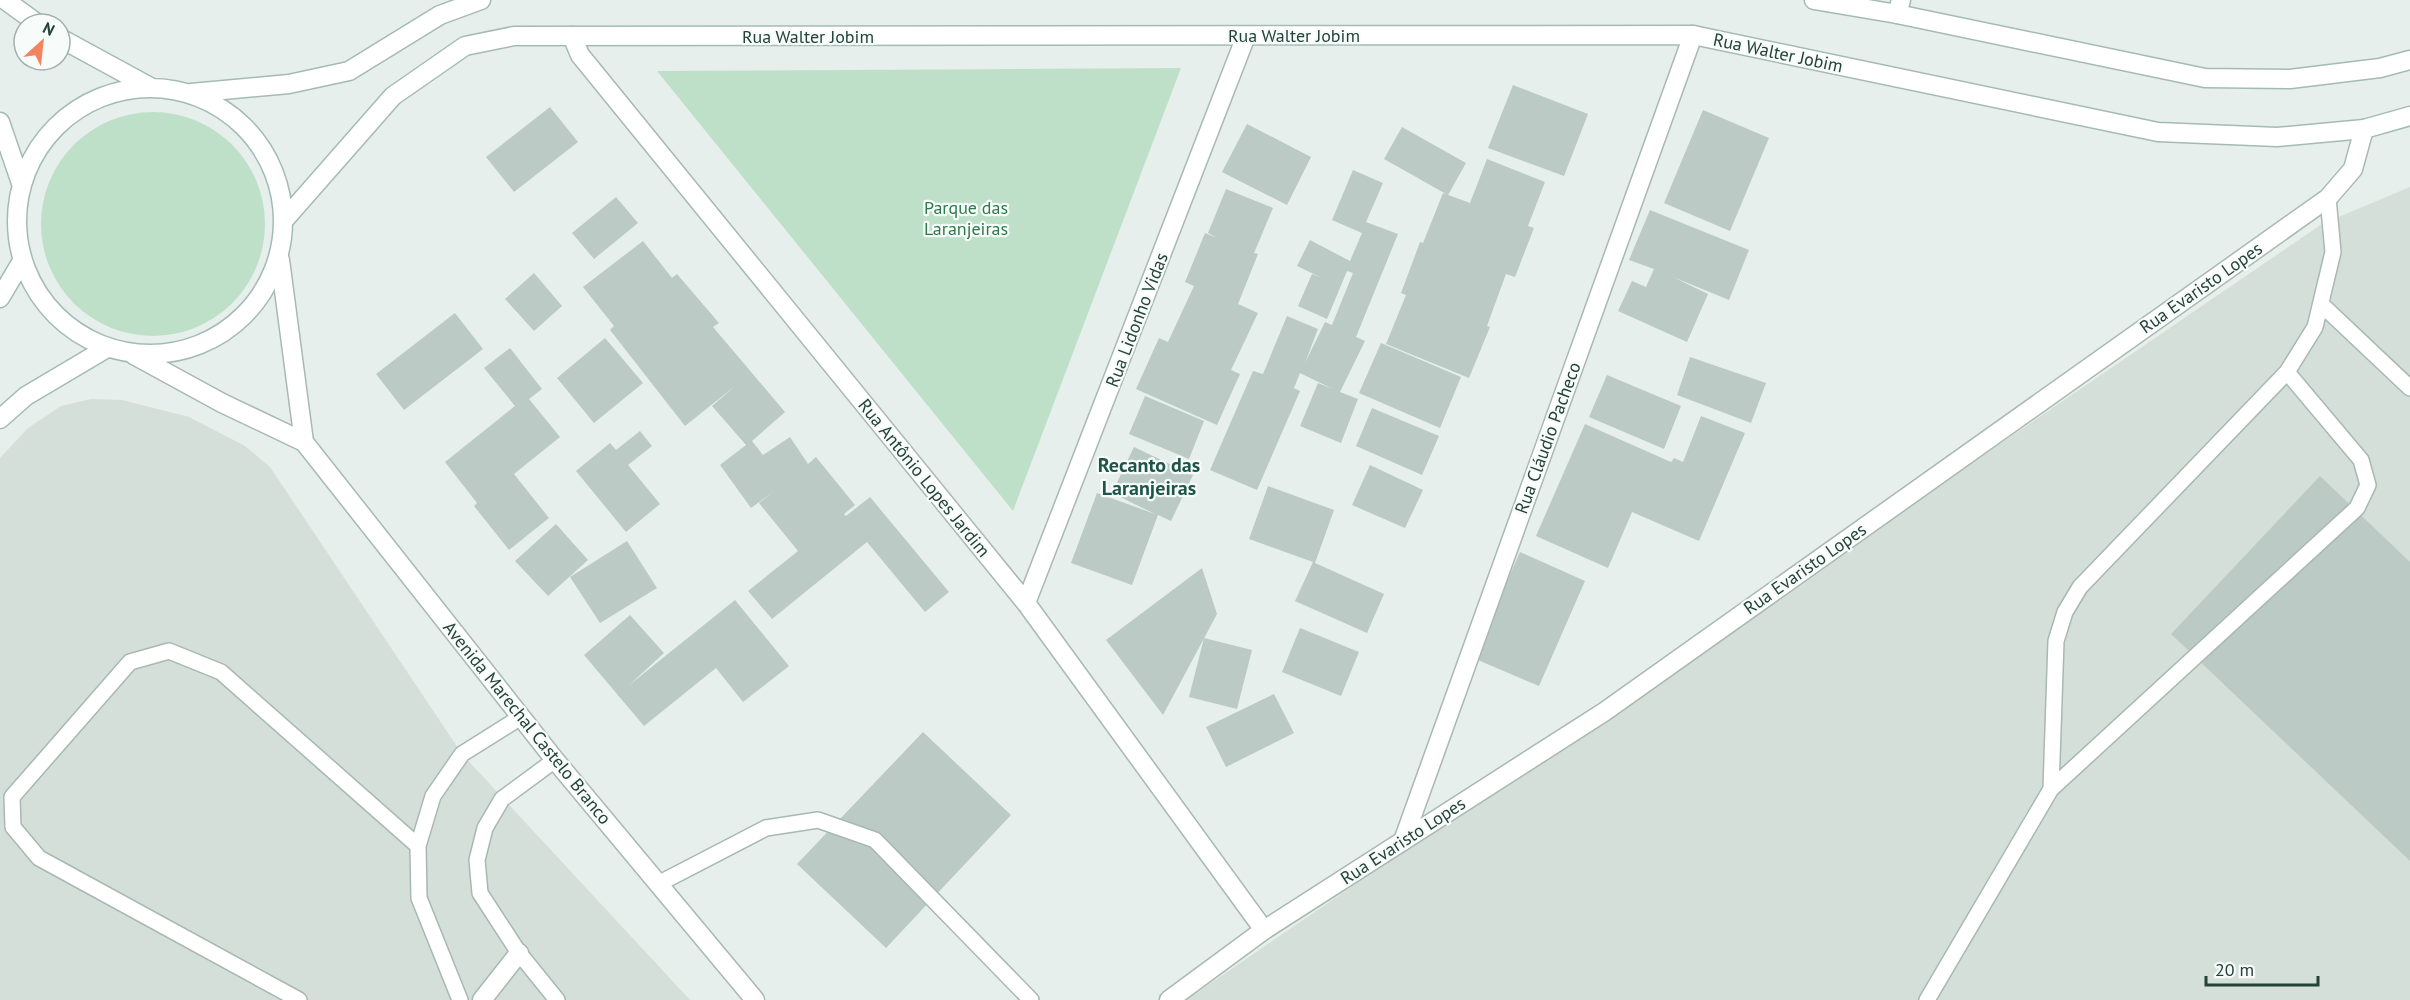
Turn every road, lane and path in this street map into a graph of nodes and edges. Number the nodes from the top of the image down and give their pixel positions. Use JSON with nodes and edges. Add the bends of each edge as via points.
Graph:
{"nodes":[{"id":1,"x":5,"y":0,"type":"edge"},
{"id":2,"x":481,"y":0,"type":"edge"},
{"id":3,"x":1814,"y":0,"type":"edge"},
{"id":4,"x":1899,"y":7,"type":"edge"},
{"id":5,"x":22,"y":12,"type":"edge"},
{"id":6,"x":1693,"y":35,"type":"junction"},
{"id":7,"x":572,"y":36,"type":"junction"},
{"id":8,"x":1246,"y":36,"type":"junction"},
{"id":9,"x":72,"y":45,"type":"edge"},
{"id":10,"x":2410,"y":60,"type":"edge"},
{"id":11,"x":150,"y":87,"type":"junction"},
{"id":12,"x":191,"y":93,"type":"junction"},
{"id":13,"x":2410,"y":116,"type":"edge"},
{"id":14,"x":0,"y":122,"type":"edge"},
{"id":15,"x":2364,"y":129,"type":"junction"},
{"id":16,"x":21,"y":183,"type":"junction"},
{"id":17,"x":2328,"y":198,"type":"junction"},
{"id":18,"x":285,"y":219,"type":"junction"},
{"id":19,"x":280,"y":260,"type":"junction"},
{"id":20,"x":22,"y":261,"type":"junction"},
{"id":21,"x":0,"y":298,"type":"edge"},
{"id":22,"x":2321,"y":304,"type":"junction"},
{"id":23,"x":107,"y":348,"type":"junction"},
{"id":24,"x":134,"y":355,"type":"junction"},
{"id":25,"x":2287,"y":372,"type":"junction"},
{"id":26,"x":2410,"y":388,"type":"edge"},
{"id":27,"x":0,"y":419,"type":"edge"},
{"id":28,"x":304,"y":442,"type":"junction"},
{"id":29,"x":1026,"y":603,"type":"junction"},
{"id":30,"x":521,"y":717,"type":"junction"},
{"id":31,"x":555,"y":760,"type":"junction"},
{"id":32,"x":2051,"y":789,"type":"junction"},
{"id":33,"x":1403,"y":841,"type":"junction"},
{"id":34,"x":418,"y":846,"type":"junction"},
{"id":35,"x":658,"y":884,"type":"junction"},
{"id":36,"x":1264,"y":930,"type":"junction"},
{"id":37,"x":519,"y":953,"type":"junction"},
{"id":38,"x":299,"y":1000,"type":"edge"},
{"id":39,"x":460,"y":1000,"type":"edge"},
{"id":40,"x":482,"y":1000,"type":"edge"},
{"id":41,"x":557,"y":1000,"type":"edge"},
{"id":42,"x":755,"y":1000,"type":"edge"},
{"id":43,"x":1031,"y":1000,"type":"edge"},
{"id":44,"x":1169,"y":1000,"type":"edge"},
{"id":45,"x":1927,"y":1000,"type":"edge"}],
"edges":[{"from":1,"to":5,"type":"street"},
{"from":2,"to":12,"type":"street","via":[[440,15],[349,70],[289,84]]},
{"from":3,"to":4,"type":"street"},
{"from":4,"to":10,"type":"street","via":[[2205,78],[2290,79],[2380,68]]},
{"from":6,"to":8,"type":"street","name":"Rua Walter Jobim"},
{"from":6,"to":15,"type":"street","name":"Rua Walter Jobim","via":[[2158,132],[2277,137]]},
{"from":6,"to":33,"type":"street","name":"Rua Cláudio Pacheco"},
{"from":7,"to":8,"type":"street","name":"Rua Walter Jobim"},
{"from":7,"to":18,"type":"street","name":"Rua Walter Jobim","via":[[514,36],[465,46],[393,96]]},
{"from":7,"to":29,"type":"street","name":"Rua Antônio Lopes Jardim","via":[[580,55]]},
{"from":8,"to":29,"type":"street","name":"Rua Lidonho Vidas"},
{"from":9,"to":11,"type":"street"},
{"from":11,"to":12,"type":"street"},
{"from":11,"to":16,"type":"street","via":[[108,93],[71,112],[40,143]]},
{"from":12,"to":18,"type":"street","via":[[229,112],[258,142],[277,178]]},
{"from":13,"to":15,"type":"street"},
{"from":14,"to":16,"type":"street"},
{"from":15,"to":17,"type":"street","name":"Rua Evaristo Lopes","via":[[2353,169]]},
{"from":16,"to":20,"type":"street","via":[[16,222]]},
{"from":17,"to":22,"type":"lane","via":[[2333,252]]},
{"from":17,"to":33,"type":"street","name":"Rua Evaristo Lopes","via":[[1605,712]]},
{"from":18,"to":19,"type":"street"},
{"from":19,"to":24,"type":"street","via":[[264,294],[224,333],[208,343],[172,354]]},
{"from":19,"to":28,"type":"street"},
{"from":20,"to":21,"type":"street"},
{"from":20,"to":23,"type":"street","via":[[40,298],[70,329]]},
{"from":22,"to":25,"type":"lane","via":[[2315,327]]},
{"from":22,"to":26,"type":"lane"},
{"from":23,"to":24,"type":"street"},
{"from":23,"to":27,"type":"street","via":[[26,396]]},
{"from":24,"to":28,"type":"street","name":"Avenida Marechal Castelo Branco"},
{"from":25,"to":32,"type":"lane","via":[[2080,587],[2065,612],[2056,641]]},
{"from":25,"to":32,"type":"lane","via":[[2361,460],[2368,485],[2357,508]]},
{"from":28,"to":30,"type":"street","name":"Avenida Marechal Castelo Branco"},
{"from":29,"to":36,"type":"street","name":"Rua Antônio Lopes Jardim"},
{"from":30,"to":31,"type":"street","name":"Avenida Marechal Castelo Branco"},
{"from":30,"to":34,"type":"lane","via":[[462,754],[433,796]]},
{"from":31,"to":35,"type":"street","name":"Avenida Marechal Castelo Branco"},
{"from":31,"to":37,"type":"lane","via":[[501,799],[484,828],[477,860],[480,893]]},
{"from":32,"to":45,"type":"lane"},
{"from":33,"to":36,"type":"street","name":"Rua Evaristo Lopes"},
{"from":34,"to":38,"type":"lane","via":[[221,672],[169,651],[130,662],[12,797],[13,827],[39,858]]},
{"from":34,"to":39,"type":"lane","via":[[419,898]]},
{"from":35,"to":42,"type":"street","name":"Avenida Marechal Castelo Branco"},
{"from":35,"to":43,"type":"lane","via":[[766,828],[818,820],[875,840]]},
{"from":36,"to":44,"type":"street","name":"Rua Evaristo Lopes"},
{"from":37,"to":40,"type":"street"},
{"from":37,"to":41,"type":"lane"}]}
